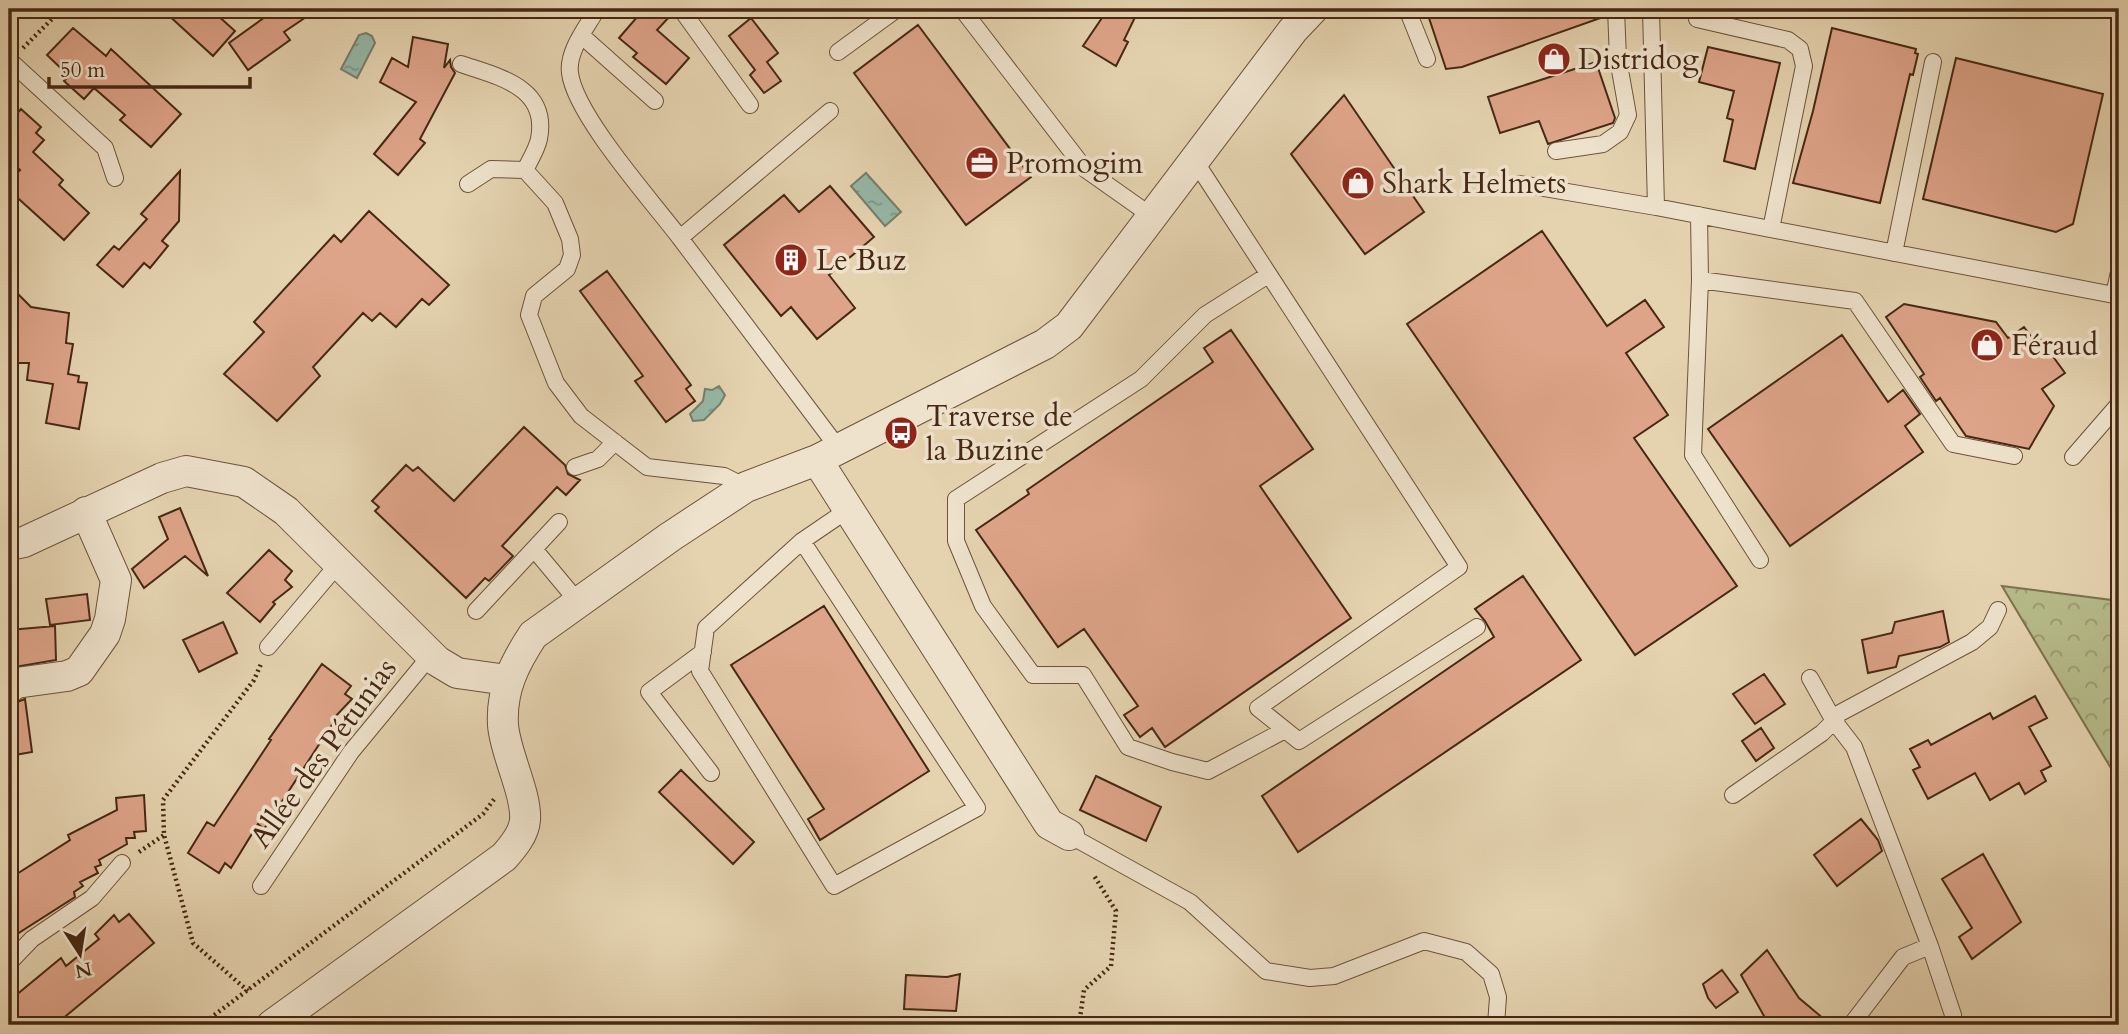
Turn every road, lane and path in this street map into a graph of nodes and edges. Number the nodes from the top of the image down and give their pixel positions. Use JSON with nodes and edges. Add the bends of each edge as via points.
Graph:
{"nodes":[{"id":1,"x":62,"y":9,"type":"edge"},
{"id":2,"x":597,"y":9,"type":"edge"},
{"id":3,"x":681,"y":9,"type":"edge"},
{"id":4,"x":897,"y":9,"type":"edge"},
{"id":5,"x":962,"y":9,"type":"edge"},
{"id":6,"x":1313,"y":9,"type":"edge"},
{"id":7,"x":1407,"y":9,"type":"edge"},
{"id":8,"x":1616,"y":9,"type":"edge"},
{"id":9,"x":1651,"y":9,"type":"edge"},
{"id":10,"x":1697,"y":19,"type":"dead end"},
{"id":11,"x":582,"y":36,"type":"junction"},
{"id":12,"x":838,"y":52,"type":"dead end"},
{"id":13,"x":1427,"y":59,"type":"dead end"},
{"id":14,"x":9,"y":61,"type":"edge"},
{"id":15,"x":1933,"y":62,"type":"dead end"},
{"id":16,"x":461,"y":64,"type":"dead end"},
{"id":17,"x":655,"y":101,"type":"dead end"},
{"id":18,"x":750,"y":105,"type":"dead end"},
{"id":19,"x":830,"y":111,"type":"dead end"},
{"id":20,"x":1556,"y":151,"type":"dead end"},
{"id":21,"x":1195,"y":161,"type":"junction"},
{"id":22,"x":525,"y":170,"type":"junction"},
{"id":23,"x":115,"y":178,"type":"dead end"},
{"id":24,"x":468,"y":184,"type":"dead end"},
{"id":25,"x":1520,"y":184,"type":"dead end"},
{"id":26,"x":1657,"y":207,"type":"junction"},
{"id":27,"x":1699,"y":215,"type":"junction"},
{"id":28,"x":1153,"y":217,"type":"junction"},
{"id":29,"x":1771,"y":229,"type":"junction"},
{"id":30,"x":680,"y":238,"type":"junction"},
{"id":31,"x":1894,"y":253,"type":"junction"},
{"id":32,"x":2119,"y":272,"type":"edge"},
{"id":33,"x":1268,"y":275,"type":"junction"},
{"id":34,"x":1700,"y":280,"type":"junction"},
{"id":35,"x":2117,"y":298,"type":"edge"},
{"id":36,"x":2119,"y":404,"type":"edge"},
{"id":37,"x":615,"y":442,"type":"junction"},
{"id":38,"x":828,"y":455,"type":"junction"},
{"id":39,"x":2014,"y":456,"type":"dead end"},
{"id":40,"x":2073,"y":457,"type":"dead end"},
{"id":41,"x":575,"y":467,"type":"dead end"},
{"id":42,"x":746,"y":487,"type":"junction"},
{"id":43,"x":849,"y":509,"type":"junction"},
{"id":44,"x":86,"y":512,"type":"junction"},
{"id":45,"x":559,"y":522,"type":"dead end"},
{"id":46,"x":802,"y":541,"type":"junction"},
{"id":47,"x":9,"y":545,"type":"edge"},
{"id":48,"x":534,"y":550,"type":"junction"},
{"id":49,"x":1759,"y":560,"type":"dead end"},
{"id":50,"x":339,"y":563,"type":"junction"},
{"id":51,"x":579,"y":603,"type":"junction"},
{"id":52,"x":1998,"y":610,"type":"dead end"},
{"id":53,"x":476,"y":611,"type":"dead end"},
{"id":54,"x":1477,"y":627,"type":"dead end"},
{"id":55,"x":268,"y":647,"type":"dead end"},
{"id":56,"x":703,"y":652,"type":"junction"},
{"id":57,"x":431,"y":655,"type":"junction"},
{"id":58,"x":1810,"y":678,"type":"dead end"},
{"id":59,"x":254,"y":680,"type":"dead end"},
{"id":60,"x":507,"y":680,"type":"junction"},
{"id":61,"x":9,"y":688,"type":"edge"},
{"id":62,"x":1834,"y":721,"type":"junction"},
{"id":63,"x":1285,"y":730,"type":"junction"},
{"id":64,"x":514,"y":772,"type":"junction"},
{"id":65,"x":710,"y":773,"type":"dead end"},
{"id":66,"x":1733,"y":795,"type":"dead end"},
{"id":67,"x":164,"y":835,"type":"junction"},
{"id":68,"x":1069,"y":835,"type":"junction"},
{"id":69,"x":122,"y":863,"type":"joint"},
{"id":70,"x":261,"y":886,"type":"dead end"},
{"id":71,"x":1930,"y":946,"type":"junction"},
{"id":72,"x":9,"y":962,"type":"edge"},
{"id":73,"x":248,"y":991,"type":"junction"},
{"id":74,"x":201,"y":1025,"type":"edge"},
{"id":75,"x":272,"y":1025,"type":"edge"},
{"id":76,"x":1079,"y":1025,"type":"edge"},
{"id":77,"x":1496,"y":1025,"type":"edge"},
{"id":78,"x":1851,"y":1025,"type":"edge"},
{"id":79,"x":1954,"y":1025,"type":"edge"}],
"edges":[{"from":1,"to":14,"type":"path"},
{"from":2,"to":11,"type":"lane"},
{"from":3,"to":18,"type":"lane"},
{"from":4,"to":12,"type":"lane"},
{"from":5,"to":28,"type":"lane","via":[[1085,169]]},
{"from":6,"to":21,"type":"street"},
{"from":7,"to":13,"type":"lane"},
{"from":8,"to":20,"type":"lane","via":[[1618,59],[1628,115],[1620,132],[1603,144]]},
{"from":9,"to":26,"type":"lane"},
{"from":10,"to":29,"type":"lane","via":[[1788,40],[1800,49],[1804,66]]},
{"from":11,"to":17,"type":"lane"},
{"from":11,"to":30,"type":"lane","via":[[569,71],[577,97]]},
{"from":14,"to":23,"type":"lane","via":[[104,148]]},
{"from":15,"to":31,"type":"lane"},
{"from":16,"to":22,"type":"lane","via":[[512,82],[536,103],[541,117],[539,142]]},
{"from":19,"to":30,"type":"lane"},
{"from":21,"to":28,"type":"street"},
{"from":21,"to":33,"type":"lane"},
{"from":22,"to":24,"type":"lane","via":[[491,169]]},
{"from":22,"to":37,"type":"lane","via":[[555,202],[572,255],[567,270],[534,296],[529,315],[556,383],[581,415]]},
{"from":25,"to":26,"type":"lane"},
{"from":26,"to":27,"type":"lane"},
{"from":27,"to":29,"type":"lane"},
{"from":27,"to":34,"type":"lane"},
{"from":28,"to":38,"type":"street","via":[[1069,326],[1045,344]]},
{"from":29,"to":31,"type":"lane"},
{"from":30,"to":38,"type":"lane"},
{"from":31,"to":35,"type":"lane"},
{"from":32,"to":35,"type":"lane"},
{"from":33,"to":63,"type":"lane","via":[[1459,567],[1258,708]]},
{"from":33,"to":63,"type":"lane","via":[[1205,315],[1141,379],[956,499],[956,541],[983,606],[1033,675],[1083,675],[1128,747],[1208,771]]},
{"from":34,"to":39,"type":"lane","via":[[1855,300],[1953,444]]},
{"from":34,"to":49,"type":"lane","via":[[1693,455]]},
{"from":36,"to":40,"type":"lane"},
{"from":37,"to":41,"type":"lane","via":[[598,458]]},
{"from":37,"to":42,"type":"lane","via":[[647,467],[724,476]]},
{"from":38,"to":42,"type":"street"},
{"from":38,"to":43,"type":"street"},
{"from":42,"to":51,"type":"street"},
{"from":43,"to":46,"type":"lane"},
{"from":43,"to":68,"type":"street","via":[[1049,824]]},
{"from":44,"to":47,"type":"street"},
{"from":44,"to":50,"type":"street","via":[[162,478],[186,471],[212,474],[244,482],[286,511]]},
{"from":44,"to":61,"type":"street","via":[[116,580],[105,634],[79,671]]},
{"from":45,"to":48,"type":"lane"},
{"from":46,"to":56,"type":"lane","via":[[706,628]]},
{"from":46,"to":56,"type":"lane","via":[[977,808],[834,886],[700,671]]},
{"from":48,"to":51,"type":"lane"},
{"from":48,"to":53,"type":"lane"},
{"from":50,"to":55,"type":"lane"},
{"from":50,"to":57,"type":"street"},
{"from":51,"to":60,"type":"street","via":[[533,635]]},
{"from":52,"to":62,"type":"lane","via":[[1990,628],[1972,642],[1840,713]]},
{"from":54,"to":63,"type":"lane","via":[[1299,741]]},
{"from":56,"to":65,"type":"lane","via":[[649,692]]},
{"from":57,"to":60,"type":"street","via":[[457,673]]},
{"from":57,"to":70,"type":"lane","name":"Allée des Pétunias","via":[[351,752]]},
{"from":58,"to":62,"type":"lane"},
{"from":59,"to":67,"type":"path","via":[[163,800]]},
{"from":60,"to":64,"type":"street","via":[[503,728]]},
{"from":62,"to":66,"type":"lane"},
{"from":62,"to":71,"type":"lane","via":[[1854,747]]},
{"from":64,"to":73,"type":"path","via":[[483,814]]},
{"from":64,"to":75,"type":"street","via":[[525,822],[516,844],[504,857]]},
{"from":67,"to":69,"type":"path"},
{"from":67,"to":73,"type":"path","via":[[193,943]]},
{"from":68,"to":76,"type":"path","via":[[1116,911],[1111,966],[1084,990]]},
{"from":68,"to":77,"type":"lane","via":[[1190,902],[1266,971],[1310,978],[1334,976],[1424,942],[1466,952],[1491,974],[1497,997]]},
{"from":69,"to":72,"type":"lane","via":[[92,898],[32,939]]},
{"from":71,"to":78,"type":"lane","via":[[1903,957]]},
{"from":71,"to":79,"type":"lane"},
{"from":73,"to":74,"type":"path"}]}
